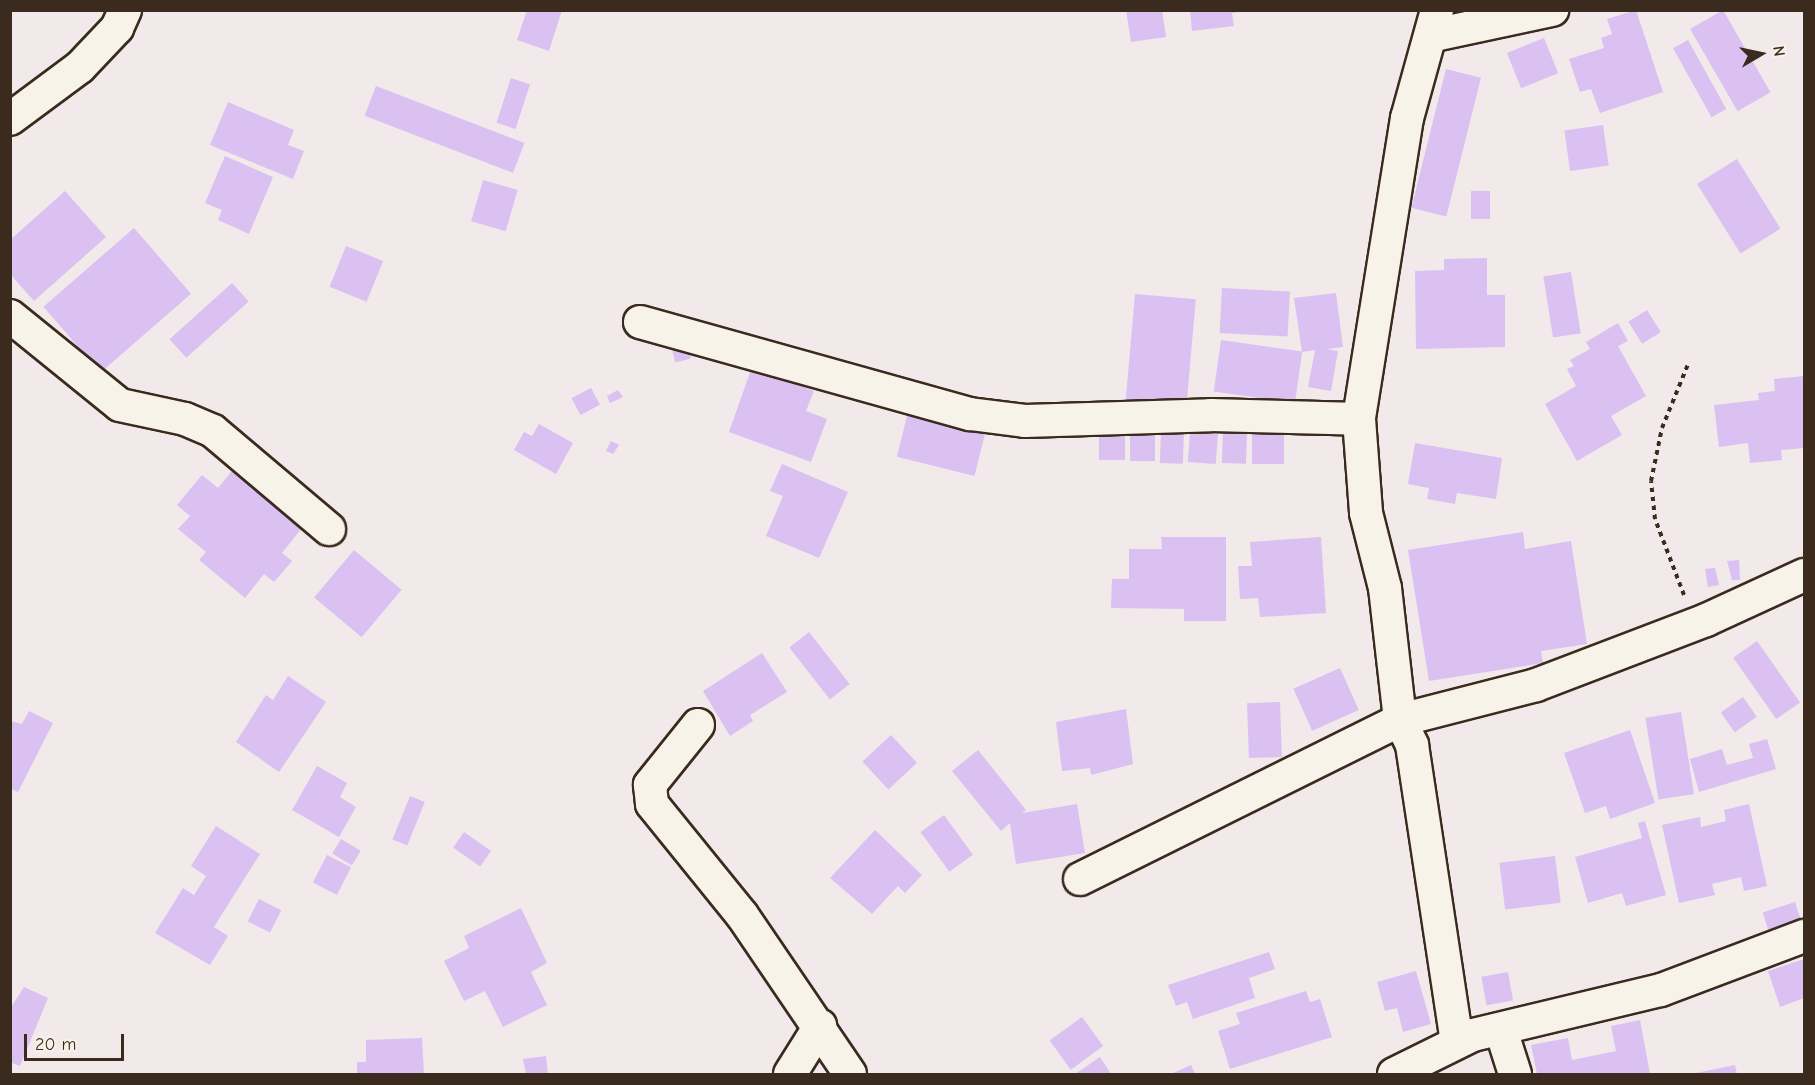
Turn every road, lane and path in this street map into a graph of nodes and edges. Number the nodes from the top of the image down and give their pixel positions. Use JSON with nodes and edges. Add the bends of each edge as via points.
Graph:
{"nodes":[{"id":1,"x":125,"y":10,"type":"edge"},
{"id":2,"x":1552,"y":10,"type":"edge"},
{"id":3,"x":1436,"y":23,"type":"edge"},
{"id":4,"x":10,"y":119,"type":"edge"},
{"id":5,"x":10,"y":316,"type":"edge"},
{"id":6,"x":640,"y":322,"type":"dead end"},
{"id":7,"x":1689,"y":362,"type":"dead end"},
{"id":8,"x":1359,"y":418,"type":"junction"},
{"id":9,"x":329,"y":529,"type":"dead end"},
{"id":10,"x":1804,"y":575,"type":"edge"},
{"id":11,"x":1696,"y":623,"type":"junction"},
{"id":12,"x":1400,"y":720,"type":"junction"},
{"id":13,"x":699,"y":725,"type":"dead end"},
{"id":14,"x":1080,"y":879,"type":"dead end"},
{"id":15,"x":1804,"y":936,"type":"edge"},
{"id":16,"x":820,"y":1026,"type":"junction"},
{"id":17,"x":1501,"y":1030,"type":"junction"},
{"id":18,"x":1457,"y":1041,"type":"junction"},
{"id":19,"x":790,"y":1074,"type":"edge"},
{"id":20,"x":850,"y":1074,"type":"edge"},
{"id":21,"x":1394,"y":1074,"type":"edge"},
{"id":22,"x":1515,"y":1074,"type":"edge"}],
"edges":[{"from":1,"to":4,"type":"street","via":[[117,28],[80,67]]},
{"from":2,"to":3,"type":"street"},
{"from":3,"to":8,"type":"street","via":[[1407,118]]},
{"from":5,"to":9,"type":"street","via":[[120,405],[185,418],[213,431]]},
{"from":6,"to":8,"type":"street","via":[[970,414],[1025,421],[1211,415]]},
{"from":7,"to":11,"type":"path","via":[[1662,428],[1650,501]]},
{"from":8,"to":12,"type":"street","via":[[1366,513],[1385,588]]},
{"from":10,"to":11,"type":"street"},
{"from":11,"to":12,"type":"street","via":[[1536,685]]},
{"from":12,"to":14,"type":"street"},
{"from":12,"to":18,"type":"street","via":[[1412,745]]},
{"from":13,"to":16,"type":"street","via":[[650,785],[652,804],[742,915]]},
{"from":15,"to":17,"type":"street","via":[[1661,990]]},
{"from":16,"to":19,"type":"street"},
{"from":16,"to":20,"type":"street"},
{"from":17,"to":18,"type":"street"},
{"from":17,"to":22,"type":"street"},
{"from":18,"to":21,"type":"street"}]}
